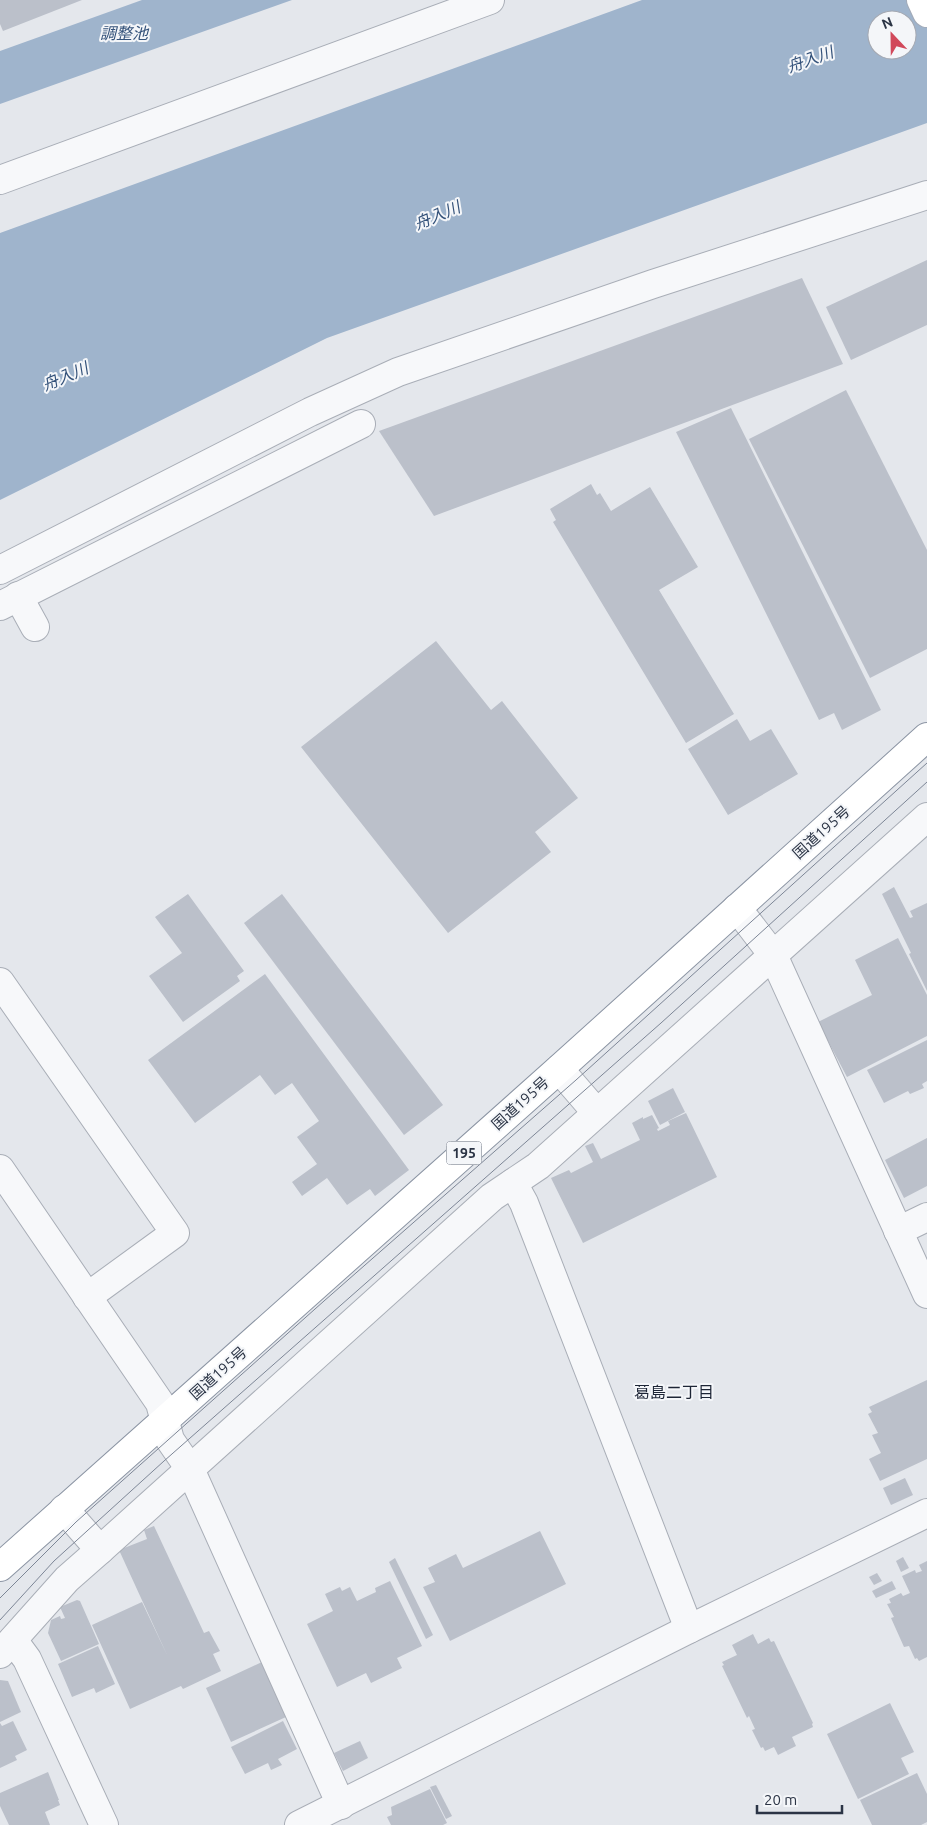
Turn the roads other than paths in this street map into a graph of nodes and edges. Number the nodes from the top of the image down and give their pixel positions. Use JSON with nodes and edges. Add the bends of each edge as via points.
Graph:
{"nodes":[{"id":1,"x":490,"y":0,"type":"edge"},
{"id":2,"x":921,"y":0,"type":"edge"},
{"id":3,"x":927,"y":13,"type":"edge"},
{"id":4,"x":0,"y":180,"type":"edge"},
{"id":5,"x":927,"y":196,"type":"edge"},
{"id":6,"x":361,"y":424,"type":"dead end"},
{"id":7,"x":0,"y":570,"type":"edge"},
{"id":8,"x":9,"y":601,"type":"edge"},
{"id":9,"x":35,"y":627,"type":"dead end"},
{"id":10,"x":927,"y":737,"type":"edge"},
{"id":11,"x":927,"y":817,"type":"edge"},
{"id":12,"x":737,"y":908,"type":"junction"},
{"id":13,"x":773,"y":955,"type":"junction"},
{"id":14,"x":0,"y":982,"type":"edge"},
{"id":15,"x":559,"y":1069,"type":"junction"},
{"id":16,"x":597,"y":1112,"type":"junction"},
{"id":17,"x":0,"y":1168,"type":"edge"},
{"id":18,"x":513,"y":1183,"type":"junction"},
{"id":19,"x":927,"y":1217,"type":"edge"},
{"id":20,"x":898,"y":1231,"type":"junction"},
{"id":21,"x":927,"y":1294,"type":"edge"},
{"id":22,"x":88,"y":1297,"type":"junction"},
{"id":23,"x":164,"y":1421,"type":"junction"},
{"id":24,"x":190,"y":1469,"type":"junction"},
{"id":25,"x":64,"y":1510,"type":"junction"},
{"id":26,"x":927,"y":1513,"type":"edge"},
{"id":27,"x":100,"y":1550,"type":"junction"},
{"id":28,"x":0,"y":1568,"type":"edge"},
{"id":29,"x":689,"y":1629,"type":"junction"},
{"id":30,"x":6,"y":1647,"type":"edge"},
{"id":31,"x":342,"y":1805,"type":"junction"},
{"id":32,"x":104,"y":1825,"type":"edge"},
{"id":33,"x":299,"y":1825,"type":"edge"}],
"edges":[{"from":1,"to":4,"type":"street"},
{"from":2,"to":3,"type":"main road"},
{"from":5,"to":7,"type":"street","via":[[652,284],[398,372],[310,412]]},
{"from":6,"to":8,"type":"street"},
{"from":8,"to":9,"type":"street"},
{"from":10,"to":12,"type":"main road","name":"国道195号","number":"195"},
{"from":11,"to":13,"type":"street"},
{"from":12,"to":13,"type":"street"},
{"from":12,"to":15,"type":"main road","name":"国道195号","number":"195"},
{"from":13,"to":16,"type":"street"},
{"from":13,"to":20,"type":"street"},
{"from":14,"to":22,"type":"street","via":[[175,1233]]},
{"from":15,"to":16,"type":"street"},
{"from":15,"to":23,"type":"main road","name":"国道195号","number":"195"},
{"from":16,"to":18,"type":"street","via":[[538,1166]]},
{"from":17,"to":22,"type":"street"},
{"from":18,"to":24,"type":"street","via":[[492,1197]]},
{"from":18,"to":29,"type":"street","via":[[524,1203]]},
{"from":19,"to":20,"type":"street"},
{"from":20,"to":21,"type":"street"},
{"from":22,"to":23,"type":"street","via":[[160,1403]]},
{"from":23,"to":24,"type":"street","via":[[170,1440]]},
{"from":23,"to":25,"type":"main road","name":"国道195号","number":"195"},
{"from":24,"to":27,"type":"street"},
{"from":24,"to":31,"type":"street"},
{"from":25,"to":27,"type":"street"},
{"from":25,"to":28,"type":"main road","name":"国道195号","number":"195"},
{"from":26,"to":29,"type":"street"},
{"from":27,"to":30,"type":"street","via":[[67,1579]]},
{"from":29,"to":31,"type":"street"},
{"from":30,"to":32,"type":"street","via":[[27,1659]]},
{"from":31,"to":33,"type":"street"}]}
